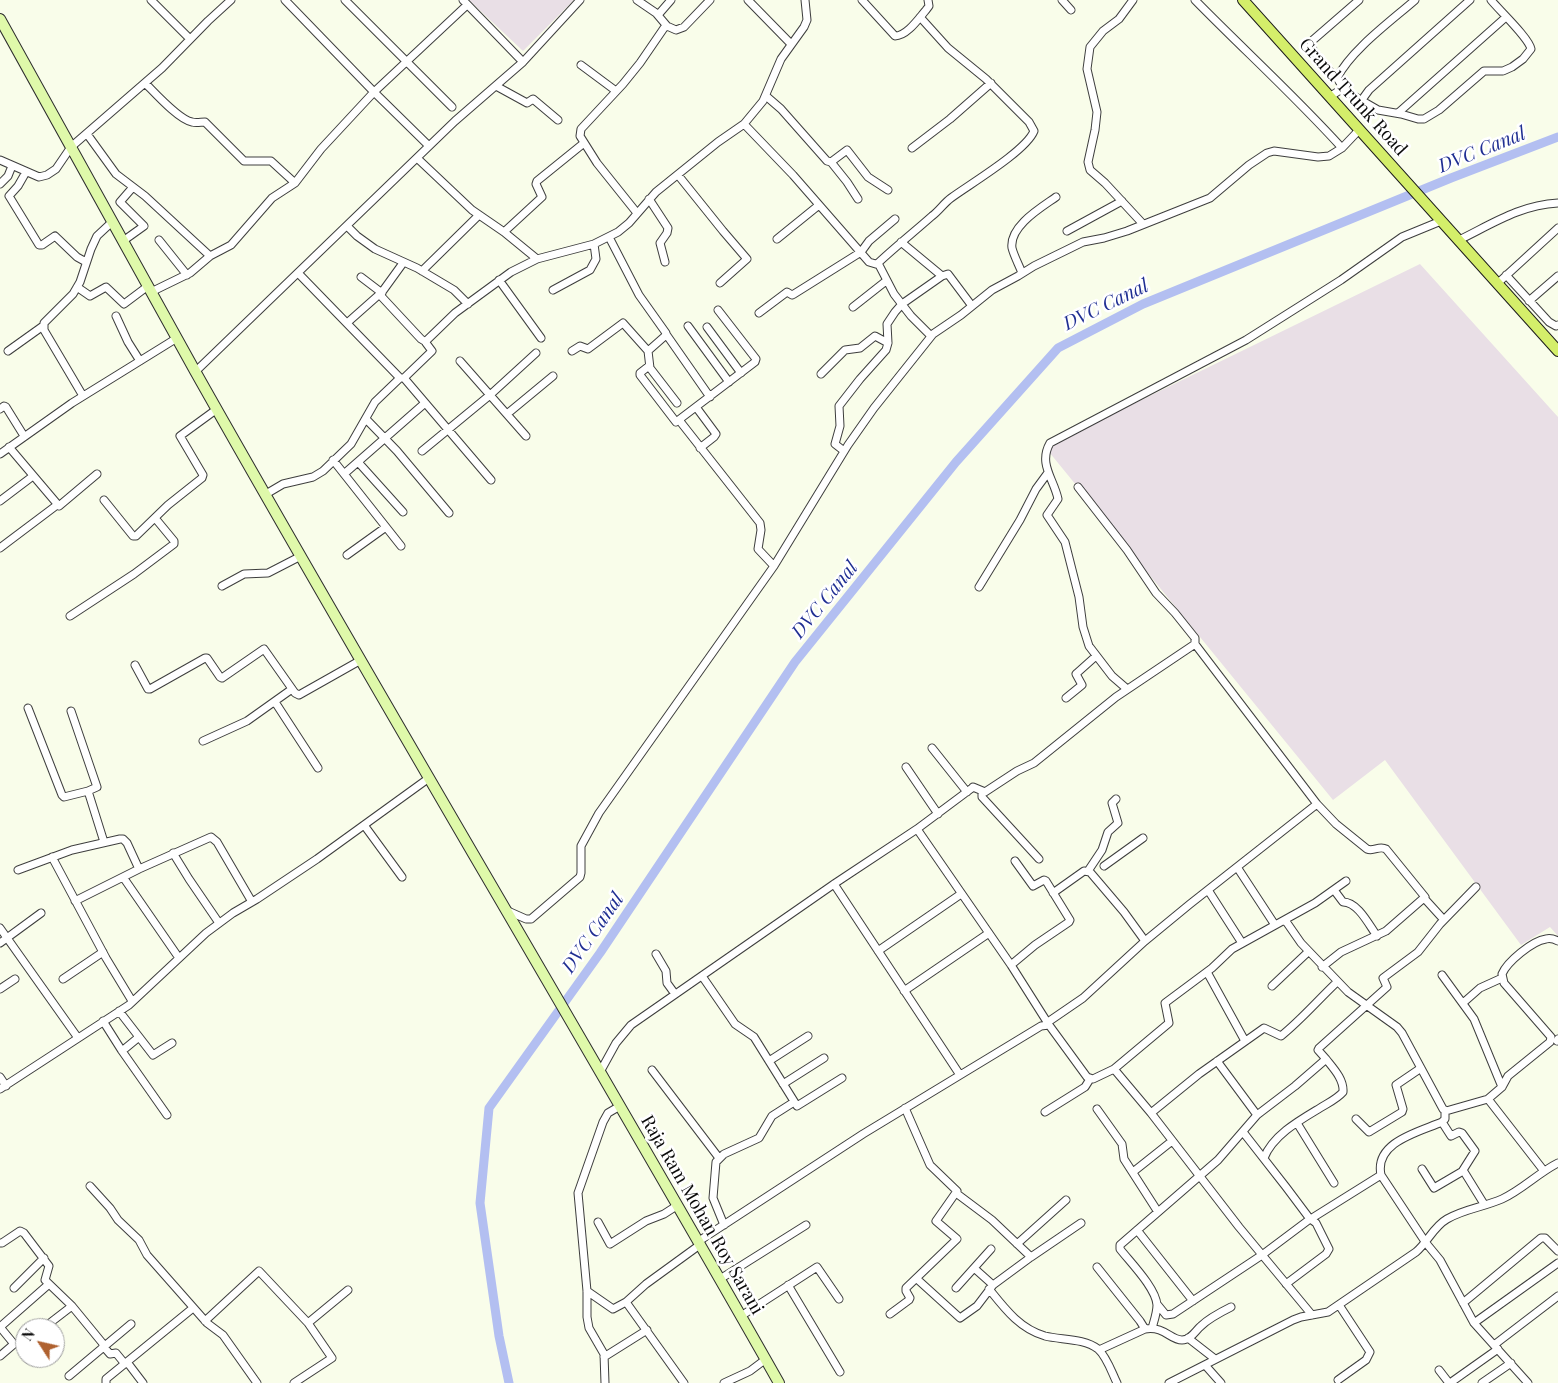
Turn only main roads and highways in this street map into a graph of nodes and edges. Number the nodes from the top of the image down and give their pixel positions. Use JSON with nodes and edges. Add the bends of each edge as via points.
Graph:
{"nodes":[{"id":1,"x":1243,"y":0,"type":"edge"},
{"id":2,"x":1558,"y":351,"type":"edge"}],
"edges":[{"from":1,"to":2,"type":"main road","name":"Grand Trunk Road","via":[[1439,219],[1502,279]]}]}
